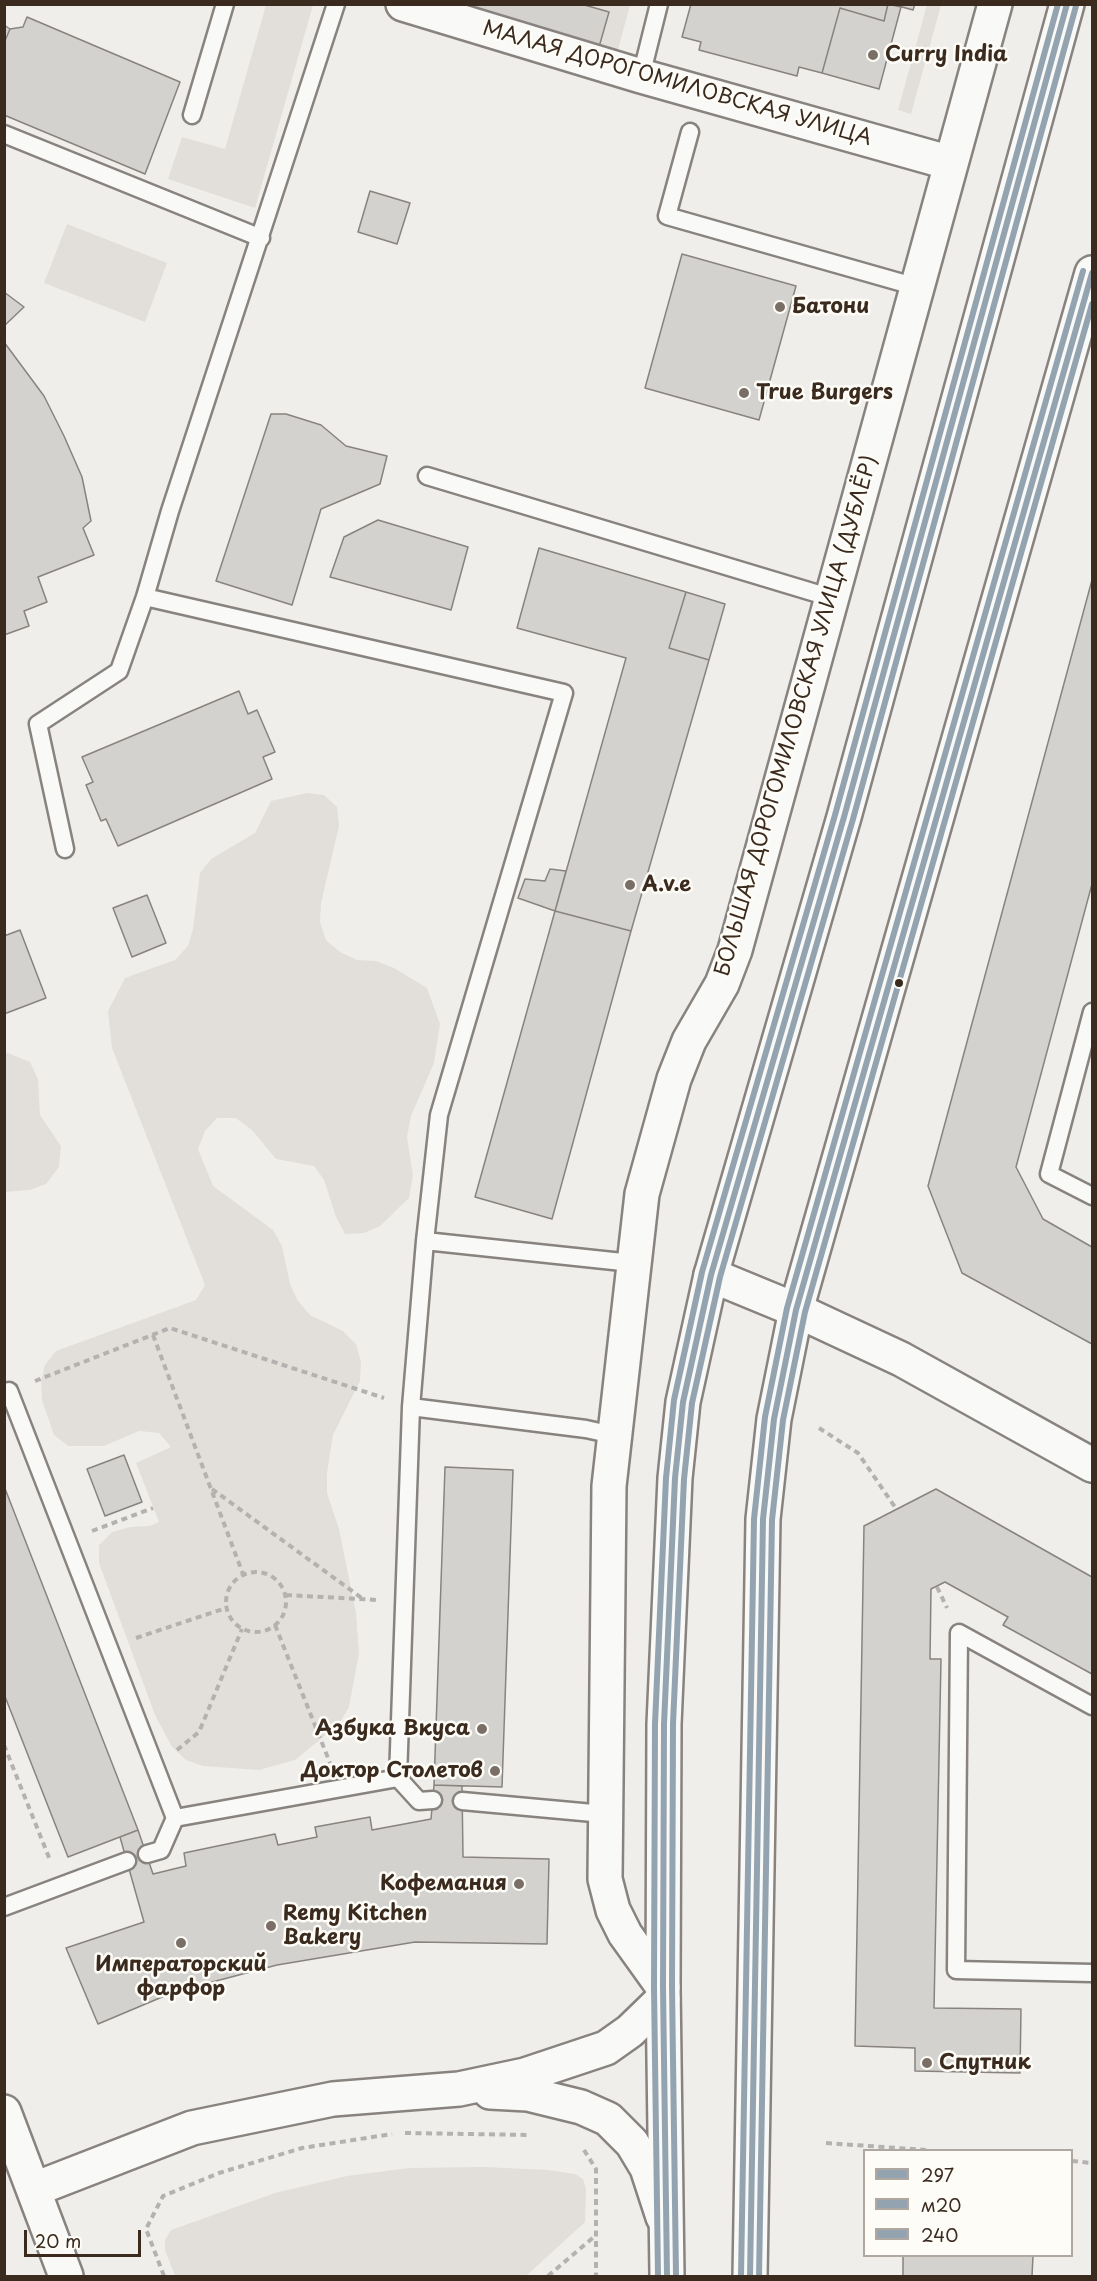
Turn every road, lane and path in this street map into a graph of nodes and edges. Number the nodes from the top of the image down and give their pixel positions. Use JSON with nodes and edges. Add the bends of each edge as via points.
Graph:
{"nodes":[{"id":1,"x":225,"y":4,"type":"edge"},
{"id":2,"x":336,"y":4,"type":"edge"},
{"id":3,"x":403,"y":4,"type":"edge"},
{"id":4,"x":659,"y":4,"type":"edge"},
{"id":5,"x":995,"y":4,"type":"edge"},
{"id":6,"x":1067,"y":4,"type":"edge"},
{"id":7,"x":641,"y":76,"type":"junction"},
{"id":8,"x":192,"y":115,"type":"dead end"},
{"id":9,"x":690,"y":132,"type":"dead end"},
{"id":10,"x":4,"y":134,"type":"edge"},
{"id":11,"x":951,"y":163,"type":"junction"},
{"id":12,"x":261,"y":238,"type":"junction"},
{"id":13,"x":1092,"y":273,"type":"edge"},
{"id":14,"x":917,"y":287,"type":"junction"},
{"id":15,"x":427,"y":476,"type":"dead end"},
{"id":16,"x":145,"y":597,"type":"junction"},
{"id":17,"x":832,"y":598,"type":"junction"},
{"id":18,"x":65,"y":849,"type":"dead end"},
{"id":19,"x":1092,"y":1012,"type":"edge"},
{"id":20,"x":1092,"y":1196,"type":"edge"},
{"id":21,"x":425,"y":1241,"type":"junction"},
{"id":22,"x":632,"y":1263,"type":"junction"},
{"id":23,"x":711,"y":1275,"type":"junction"},
{"id":24,"x":796,"y":1310,"type":"junction"},
{"id":25,"x":153,"y":1335,"type":"junction"},
{"id":26,"x":7,"y":1392,"type":"edge"},
{"id":27,"x":411,"y":1407,"type":"junction"},
{"id":28,"x":819,"y":1428,"type":"dead end"},
{"id":29,"x":613,"y":1435,"type":"junction"},
{"id":30,"x":1092,"y":1465,"type":"edge"},
{"id":31,"x":211,"y":1488,"type":"junction"},
{"id":32,"x":153,"y":1508,"type":"dead end"},
{"id":33,"x":897,"y":1509,"type":"dead end"},
{"id":34,"x":67,"y":1540,"type":"junction"},
{"id":35,"x":243,"y":1574,"type":"junction"},
{"id":36,"x":286,"y":1595,"type":"junction"},
{"id":37,"x":363,"y":1599,"type":"junction"},
{"id":38,"x":404,"y":1601,"type":"junction"},
{"id":39,"x":226,"y":1608,"type":"junction"},
{"id":40,"x":275,"y":1625,"type":"junction"},
{"id":41,"x":242,"y":1629,"type":"junction"},
{"id":42,"x":109,"y":1647,"type":"junction"},
{"id":43,"x":1092,"y":1706,"type":"edge"},
{"id":44,"x":4,"y":1745,"type":"edge"},
{"id":45,"x":156,"y":1768,"type":"junction"},
{"id":46,"x":398,"y":1778,"type":"junction"},
{"id":47,"x":340,"y":1788,"type":"junction"},
{"id":48,"x":433,"y":1800,"type":"dead end"},
{"id":49,"x":462,"y":1801,"type":"dead end"},
{"id":50,"x":604,"y":1814,"type":"junction"},
{"id":51,"x":175,"y":1818,"type":"junction"},
{"id":52,"x":147,"y":1854,"type":"dead end"},
{"id":53,"x":127,"y":1861,"type":"dead end"},
{"id":54,"x":60,"y":1886,"type":"junction"},
{"id":55,"x":4,"y":1907,"type":"edge"},
{"id":56,"x":1092,"y":1973,"type":"edge"},
{"id":57,"x":663,"y":1993,"type":"junction"},
{"id":58,"x":459,"y":2089,"type":"junction"},
{"id":59,"x":4,"y":2112,"type":"edge"},
{"id":60,"x":536,"y":2135,"type":"dead end"},
{"id":61,"x":826,"y":2143,"type":"dead end"},
{"id":62,"x":580,"y":2145,"type":"dead end"},
{"id":63,"x":901,"y":2149,"type":"edge"},
{"id":64,"x":1073,"y":2161,"type":"edge"},
{"id":65,"x":1092,"y":2163,"type":"edge"},
{"id":66,"x":35,"y":2189,"type":"junction"},
{"id":67,"x":667,"y":2230,"type":"junction"},
{"id":68,"x":596,"y":2236,"type":"junction"},
{"id":69,"x":66,"y":2277,"type":"edge"},
{"id":70,"x":164,"y":2277,"type":"edge"},
{"id":71,"x":548,"y":2277,"type":"edge"},
{"id":72,"x":596,"y":2277,"type":"edge"},
{"id":73,"x":667,"y":2277,"type":"edge"},
{"id":74,"x":750,"y":2277,"type":"edge"}],
"edges":[{"from":1,"to":8,"type":"lane"},
{"from":2,"to":12,"type":"lane"},
{"from":3,"to":7,"type":"main road","name":"МАЛАЯ ДОРОГОМИЛОВСКАЯ УЛИЦА"},
{"from":4,"to":7,"type":"lane"},
{"from":5,"to":11,"type":"main road","name":"БОЛЬШАЯ ДОРОГОМИЛОВСКАЯ УЛИЦА (ДУБЛЁР)"},
{"from":6,"to":23,"type":"main road","via":[[844,817]]},
{"from":7,"to":11,"type":"main road","name":"МАЛАЯ ДОРОГОМИЛОВСКАЯ УЛИЦА"},
{"from":9,"to":14,"type":"lane","via":[[667,216]]},
{"from":10,"to":12,"type":"lane"},
{"from":11,"to":14,"type":"main road","name":"БОЛЬШАЯ ДОРОГОМИЛОВСКАЯ УЛИЦА (ДУБЛЁР)"},
{"from":12,"to":16,"type":"lane"},
{"from":13,"to":24,"type":"main road"},
{"from":14,"to":17,"type":"main road","name":"БОЛЬШАЯ ДОРОГОМИЛОВСКАЯ УЛИЦА (ДУБЛЁР)"},
{"from":15,"to":17,"type":"lane"},
{"from":16,"to":18,"type":"lane","via":[[119,670],[38,724]]},
{"from":16,"to":21,"type":"lane","via":[[564,693],[439,1115]]},
{"from":17,"to":22,"type":"main road","name":"БОЛЬШАЯ ДОРОГОМИЛОВСКАЯ УЛИЦА (ДУБЛЁР)","via":[[735,950],[722,984],[689,1041],[675,1078],[642,1194]]},
{"from":19,"to":20,"type":"lane","via":[[1049,1174]]},
{"from":21,"to":22,"type":"lane"},
{"from":21,"to":27,"type":"lane"},
{"from":22,"to":29,"type":"main road","name":"БОЛЬШАЯ ДОРОГОМИЛОВСКАЯ УЛИЦА (ДУБЛЁР)","via":[[631,1311]]},
{"from":23,"to":24,"type":"main road"},
{"from":23,"to":57,"type":"main road","via":[[683,1402],[675,1478],[664,1724]]},
{"from":24,"to":30,"type":"main road","via":[[901,1359]]},
{"from":24,"to":74,"type":"main road","via":[[774,1419],[764,1519]]},
{"from":25,"to":26,"type":"path"},
{"from":25,"to":27,"type":"path","via":[[170,1328]]},
{"from":25,"to":31,"type":"path"},
{"from":26,"to":34,"type":"lane"},
{"from":27,"to":29,"type":"lane"},
{"from":27,"to":38,"type":"lane"},
{"from":28,"to":33,"type":"path","via":[[858,1453]]},
{"from":29,"to":50,"type":"main road","name":"БОЛЬШАЯ ДОРОГОМИЛОВСКАЯ УЛИЦА (ДУБЛЁР)","via":[[607,1553]]},
{"from":31,"to":35,"type":"path"},
{"from":31,"to":37,"type":"path"},
{"from":32,"to":34,"type":"path"},
{"from":34,"to":42,"type":"lane"},
{"from":35,"to":36,"type":"path","via":[[269,1574]]},
{"from":35,"to":39,"type":"path","via":[[226,1594]]},
{"from":36,"to":37,"type":"path"},
{"from":36,"to":40,"type":"path","via":[[286,1609]]},
{"from":37,"to":38,"type":"path"},
{"from":38,"to":46,"type":"lane"},
{"from":39,"to":41,"type":"path"},
{"from":39,"to":42,"type":"path"},
{"from":40,"to":41,"type":"path","via":[[256,1632]]},
{"from":40,"to":47,"type":"path"},
{"from":41,"to":45,"type":"path","via":[[199,1732]]},
{"from":42,"to":45,"type":"lane"},
{"from":43,"to":56,"type":"lane","via":[[959,1633],[956,1970]]},
{"from":44,"to":54,"type":"path"},
{"from":45,"to":51,"type":"lane"},
{"from":46,"to":47,"type":"lane"},
{"from":46,"to":48,"type":"lane","via":[[419,1801]]},
{"from":47,"to":51,"type":"lane"},
{"from":49,"to":50,"type":"lane"},
{"from":50,"to":57,"type":"main road","name":"БОЛЬШАЯ ДОРОГОМИЛОВСКАЯ УЛИЦА (ДУБЛЁР)","via":[[605,1879],[613,1910]]},
{"from":51,"to":52,"type":"lane","via":[[161,1850]]},
{"from":53,"to":54,"type":"lane"},
{"from":54,"to":55,"type":"lane"},
{"from":57,"to":58,"type":"main road","via":[[630,2031],[606,2048],[525,2075]]},
{"from":57,"to":67,"type":"main road"},
{"from":58,"to":66,"type":"main road","via":[[333,2098],[192,2128]]},
{"from":58,"to":67,"type":"main road","via":[[528,2094],[581,2107],[608,2119],[632,2143],[648,2168]]},
{"from":59,"to":66,"type":"main road"},
{"from":60,"to":70,"type":"path","via":[[399,2133],[302,2148],[219,2173],[163,2196],[146,2229]]},
{"from":61,"to":63,"type":"path"},
{"from":62,"to":68,"type":"path","via":[[596,2169]]},
{"from":64,"to":65,"type":"path"},
{"from":66,"to":69,"type":"main road"},
{"from":67,"to":73,"type":"main road"},
{"from":68,"to":71,"type":"path"},
{"from":68,"to":72,"type":"path"}]}
